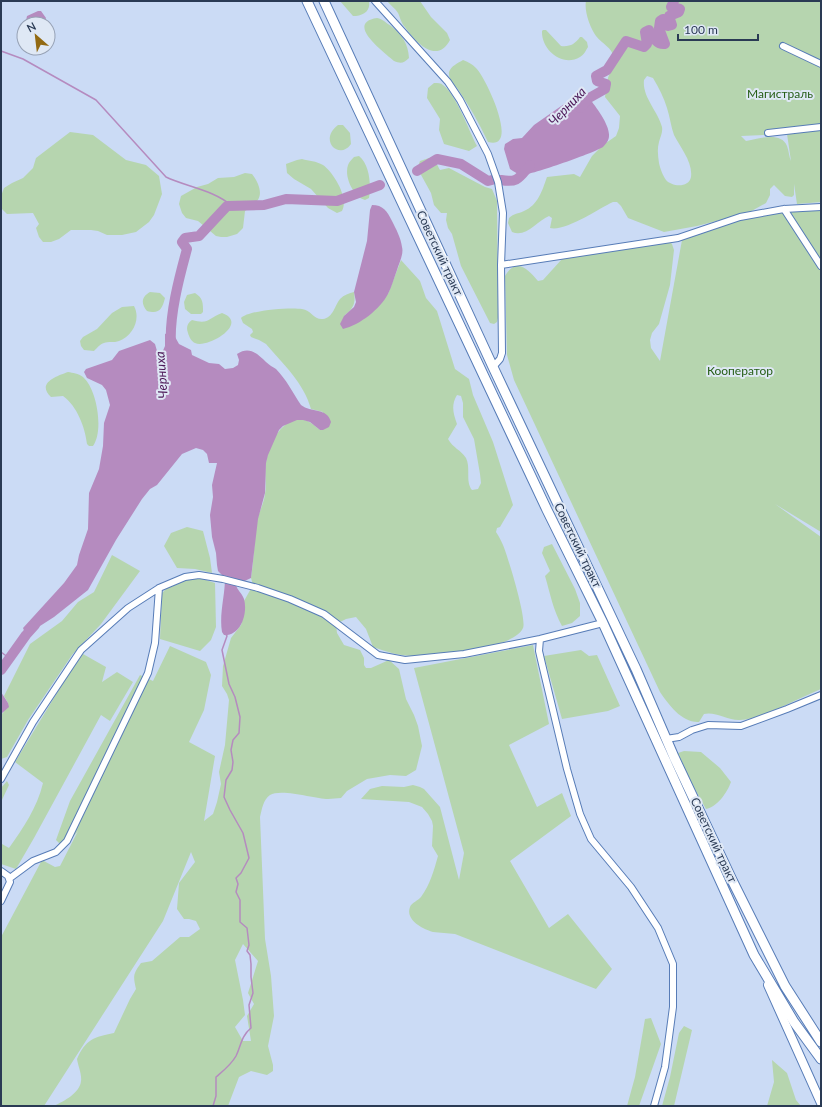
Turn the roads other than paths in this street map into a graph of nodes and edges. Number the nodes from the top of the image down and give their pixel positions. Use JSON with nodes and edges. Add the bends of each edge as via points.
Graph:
{"nodes":[{"id":1,"x":307,"y":1,"type":"edge"},
{"id":2,"x":324,"y":1,"type":"edge"},
{"id":3,"x":375,"y":1,"type":"edge"},
{"id":4,"x":783,"y":46,"type":"dead end"},
{"id":5,"x":821,"y":64,"type":"edge"},
{"id":6,"x":821,"y":128,"type":"edge"},
{"id":7,"x":768,"y":133,"type":"dead end"},
{"id":8,"x":821,"y":207,"type":"edge"},
{"id":9,"x":784,"y":209,"type":"junction"},
{"id":10,"x":501,"y":265,"type":"junction"},
{"id":11,"x":821,"y":266,"type":"edge"},
{"id":12,"x":493,"y":367,"type":"junction"},
{"id":13,"x":160,"y":588,"type":"junction"},
{"id":14,"x":602,"y":623,"type":"junction"},
{"id":15,"x":540,"y":639,"type":"junction"},
{"id":16,"x":821,"y":695,"type":"edge"},
{"id":17,"x":666,"y":738,"type":"junction"},
{"id":18,"x":1,"y":779,"type":"edge"},
{"id":19,"x":1,"y":871,"type":"edge"},
{"id":20,"x":10,"y":878,"type":"junction"},
{"id":21,"x":1,"y":901,"type":"edge"},
{"id":22,"x":754,"y":955,"type":"junction"},
{"id":23,"x":821,"y":1042,"type":"edge"},
{"id":24,"x":821,"y":1059,"type":"edge"},
{"id":25,"x":821,"y":1104,"type":"edge"},
{"id":26,"x":654,"y":1106,"type":"edge"}],
"edges":[{"from":1,"to":14,"type":"highway","name":"Советский тракт"},
{"from":2,"to":12,"type":"highway","name":"Советский тракт"},
{"from":3,"to":10,"type":"street","via":[[448,82],[488,154],[498,182],[503,213]]},
{"from":4,"to":5,"type":"street"},
{"from":6,"to":7,"type":"street"},
{"from":8,"to":9,"type":"street"},
{"from":9,"to":10,"type":"street","via":[[740,217],[678,238]]},
{"from":9,"to":11,"type":"street"},
{"from":10,"to":12,"type":"street","via":[[502,353]]},
{"from":12,"to":17,"type":"highway","name":"Советский тракт"},
{"from":13,"to":15,"type":"street","via":[[185,577],[198,575],[223,579],[290,598],[324,614],[378,655],[405,660],[464,654]]},
{"from":13,"to":18,"type":"street","via":[[128,608],[81,650],[33,722]]},
{"from":13,"to":20,"type":"street","via":[[155,643],[148,673],[67,841],[56,852],[34,861]]},
{"from":14,"to":15,"type":"street"},
{"from":14,"to":22,"type":"highway","name":"Советский тракт"},
{"from":15,"to":26,"type":"street","via":[[539,651],[580,814],[591,839],[631,887],[658,928],[673,964],[673,1007],[665,1067]]},
{"from":16,"to":17,"type":"street","via":[[741,726],[708,725],[679,737]]},
{"from":17,"to":23,"type":"highway","name":"Советский тракт","via":[[766,950],[785,986]]},
{"from":19,"to":20,"type":"street"},
{"from":20,"to":21,"type":"street"},
{"from":22,"to":24,"type":"highway","via":[[794,1022]]},
{"from":22,"to":25,"type":"main road","name":"Советский тракт"}]}
